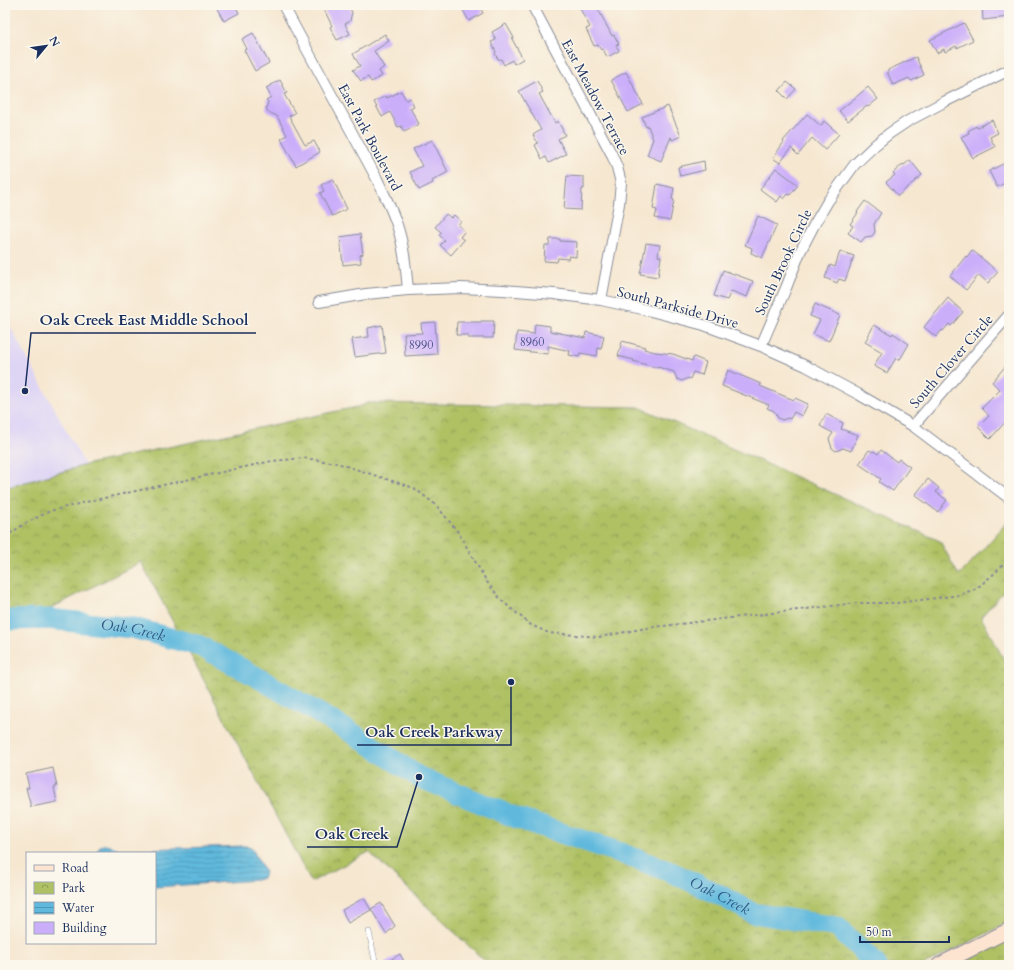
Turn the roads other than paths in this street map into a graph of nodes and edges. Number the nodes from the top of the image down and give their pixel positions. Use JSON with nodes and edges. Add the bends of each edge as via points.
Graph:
{"nodes":[{"id":1,"x":283,"y":5,"type":"edge"},
{"id":2,"x":532,"y":5,"type":"edge"},
{"id":3,"x":1009,"y":70,"type":"edge"},
{"id":4,"x":408,"y":290,"type":"junction"},
{"id":5,"x":601,"y":300,"type":"junction"},
{"id":6,"x":320,"y":302,"type":"dead end"},
{"id":7,"x":1009,"y":315,"type":"edge"},
{"id":8,"x":761,"y":346,"type":"junction"},
{"id":9,"x":913,"y":426,"type":"junction"},
{"id":10,"x":1009,"y":498,"type":"edge"},
{"id":11,"x":1009,"y":930,"type":"edge"},
{"id":12,"x":369,"y":932,"type":"dead end"},
{"id":13,"x":376,"y":965,"type":"edge"},
{"id":14,"x":939,"y":965,"type":"edge"}],
"edges":[{"from":1,"to":4,"type":"street","name":"East Park Boulevard","via":[[388,201],[403,248]]},
{"from":2,"to":5,"type":"street","name":"East Meadow Terrace","via":[[617,167],[620,183],[619,204]]},
{"from":3,"to":8,"type":"street","name":"South Brook Circle","via":[[908,121],[875,145],[855,164],[828,201],[800,252]]},
{"from":4,"to":5,"type":"street","name":"South Parkside Drive","via":[[502,290]]},
{"from":4,"to":6,"type":"street","name":"South Parkside Drive"},
{"from":5,"to":8,"type":"street","name":"South Parkside Drive","via":[[704,325]]},
{"from":7,"to":9,"type":"street","name":"South Clover Circle"},
{"from":8,"to":9,"type":"street","name":"South Parkside Drive","via":[[806,366]]},
{"from":9,"to":10,"type":"street","name":"South Parkside Drive"},
{"from":11,"to":14,"type":"street"},
{"from":12,"to":13,"type":"lane"}]}
